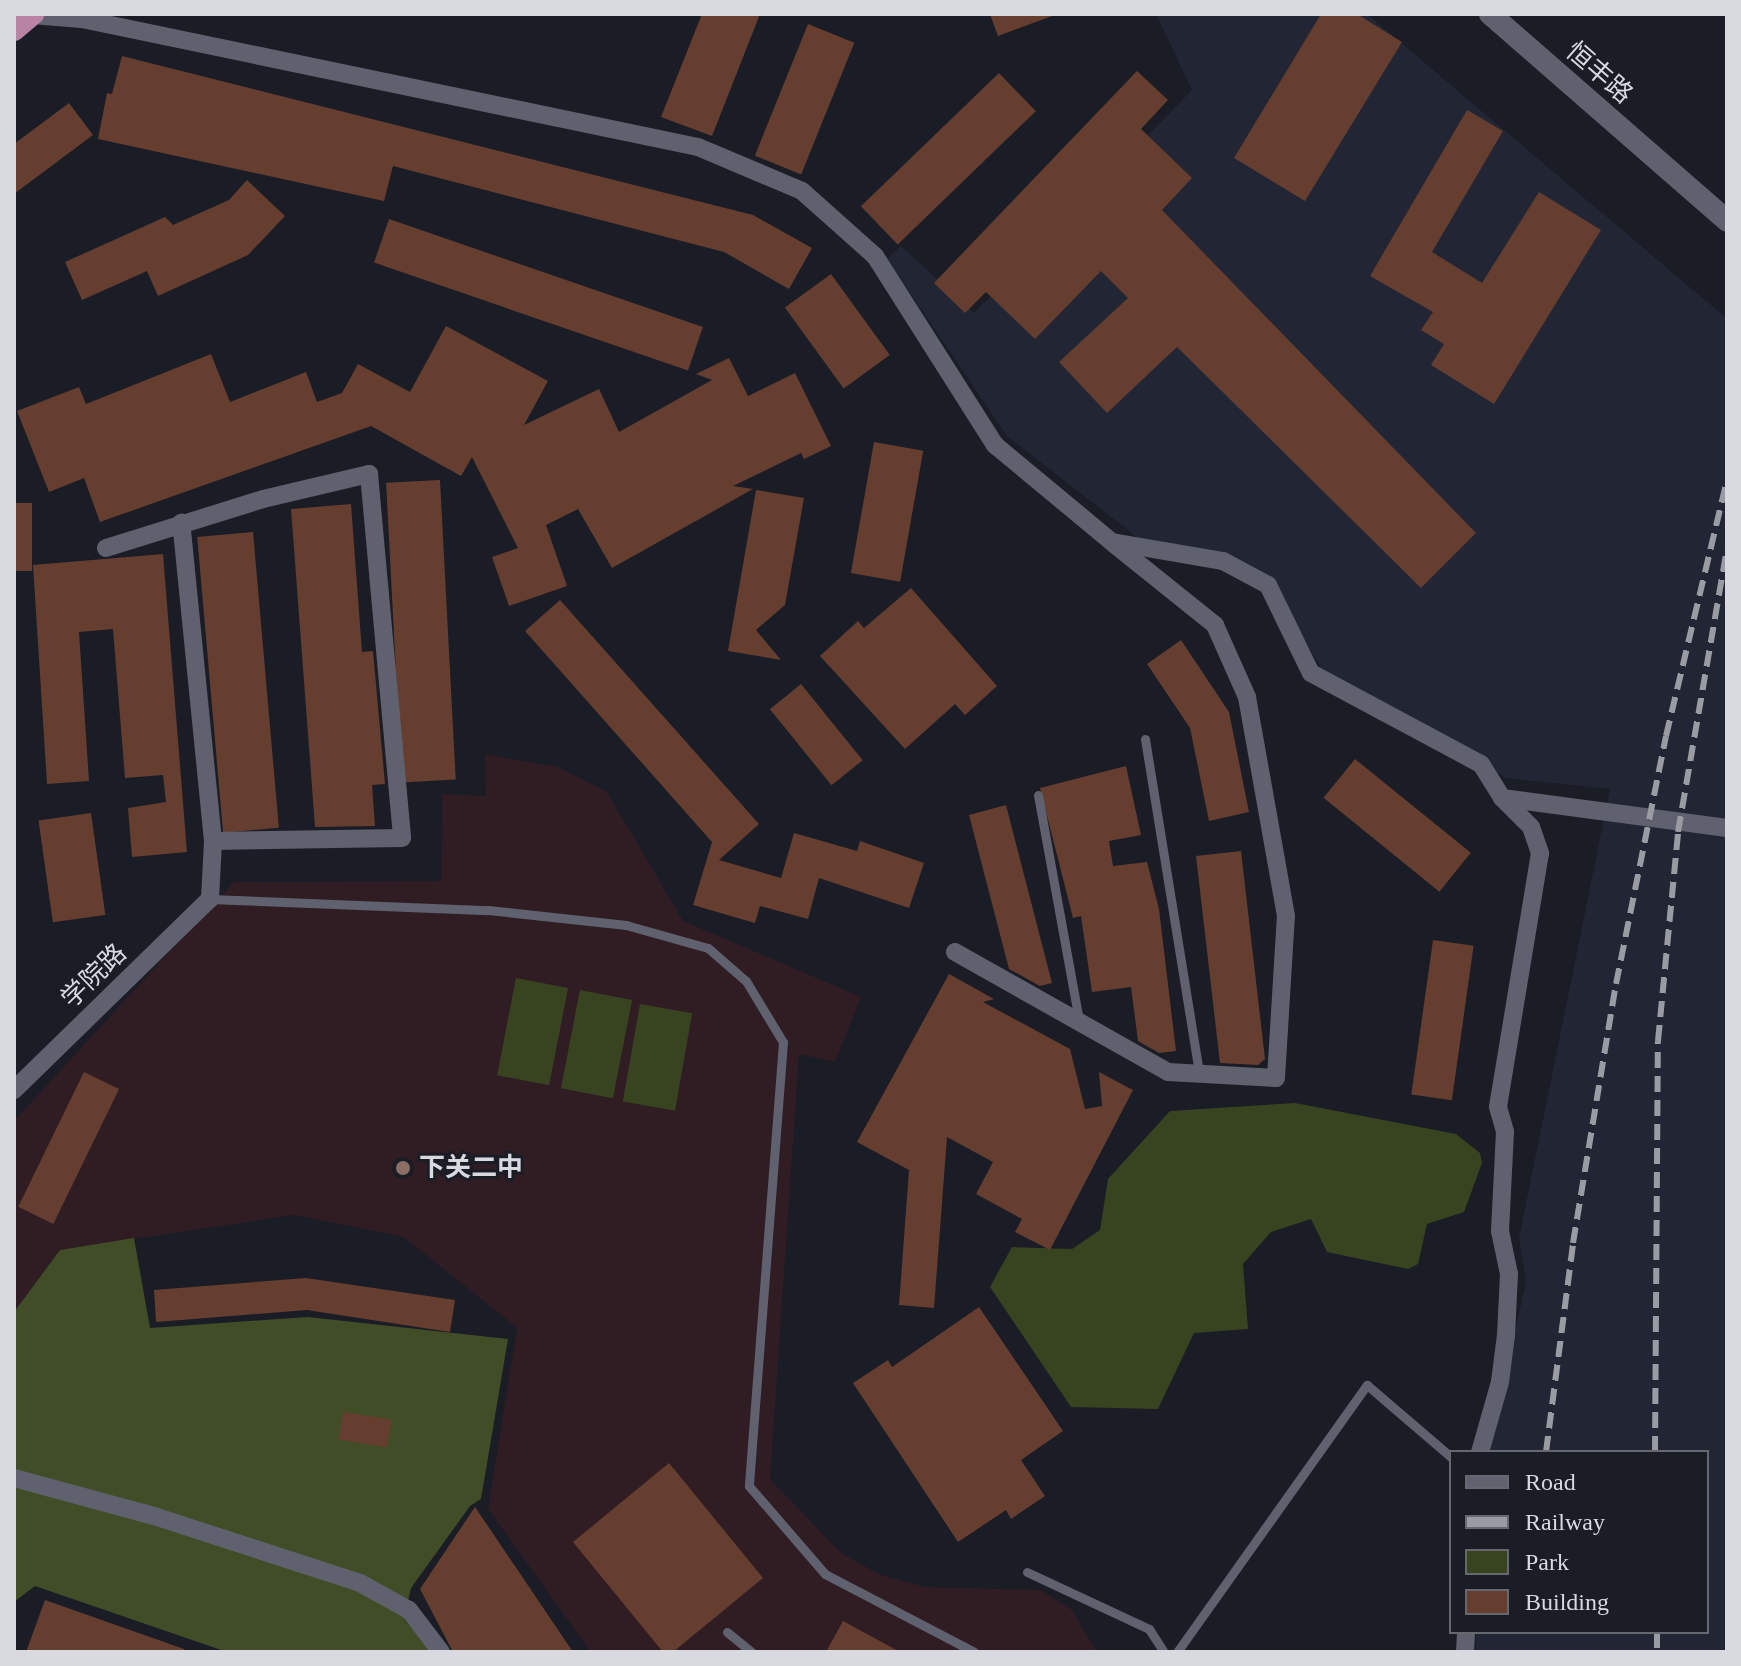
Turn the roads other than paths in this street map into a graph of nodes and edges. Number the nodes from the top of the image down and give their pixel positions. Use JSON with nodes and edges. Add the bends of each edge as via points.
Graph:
{"nodes":[{"id":1,"x":33,"y":14,"type":"edge"},
{"id":2,"x":1490,"y":14,"type":"edge"},
{"id":3,"x":14,"y":30,"type":"edge"},
{"id":4,"x":1727,"y":221,"type":"edge"},
{"id":5,"x":181,"y":523,"type":"junction"},
{"id":6,"x":1112,"y":542,"type":"junction"},
{"id":7,"x":106,"y":548,"type":"dead end"},
{"id":8,"x":1145,"y":739,"type":"dead end"},
{"id":9,"x":1038,"y":795,"type":"dead end"},
{"id":10,"x":1502,"y":798,"type":"junction"},
{"id":11,"x":1727,"y":828,"type":"edge"},
{"id":12,"x":213,"y":841,"type":"junction"},
{"id":13,"x":210,"y":899,"type":"junction"},
{"id":14,"x":955,"y":952,"type":"dead end"},
{"id":15,"x":1079,"y":1021,"type":"junction"},
{"id":16,"x":1199,"y":1073,"type":"junction"},
{"id":17,"x":14,"y":1090,"type":"edge"},
{"id":18,"x":1481,"y":1450,"type":"edge"},
{"id":19,"x":1449,"y":1455,"type":"edge"},
{"id":20,"x":14,"y":1478,"type":"edge"},
{"id":21,"x":1027,"y":1572,"type":"dead end"},
{"id":22,"x":727,"y":1632,"type":"dead end"},
{"id":23,"x":441,"y":1652,"type":"edge"},
{"id":24,"x":752,"y":1652,"type":"edge"},
{"id":25,"x":974,"y":1652,"type":"edge"},
{"id":26,"x":1164,"y":1652,"type":"edge"},
{"id":27,"x":1177,"y":1652,"type":"edge"}],
"edges":[{"from":1,"to":3,"type":"highway"},
{"from":1,"to":6,"type":"street","via":[[82,19],[698,147],[802,191],[875,256],[995,445]]},
{"from":2,"to":4,"type":"street","name":"恒丰路"},
{"from":5,"to":7,"type":"street"},
{"from":5,"to":12,"type":"street"},
{"from":5,"to":12,"type":"street","via":[[369,474],[402,838]]},
{"from":6,"to":10,"type":"street","via":[[1223,561],[1268,585],[1311,673],[1481,764]]},
{"from":6,"to":16,"type":"street","via":[[1215,625],[1247,697],[1286,916],[1276,1078]]},
{"from":8,"to":16,"type":"lane"},
{"from":9,"to":15,"type":"lane"},
{"from":10,"to":11,"type":"street"},
{"from":10,"to":18,"type":"street","via":[[1531,827],[1540,853],[1498,1107],[1505,1132],[1500,1231],[1509,1274],[1506,1335],[1500,1382]]},
{"from":12,"to":13,"type":"street"},
{"from":13,"to":17,"type":"street","name":"学院路"},
{"from":13,"to":25,"type":"lane","via":[[488,910],[626,925],[708,948],[746,981],[783,1042],[749,1486],[825,1574]]},
{"from":14,"to":15,"type":"street"},
{"from":15,"to":16,"type":"street","via":[[1168,1072]]},
{"from":19,"to":27,"type":"lane","via":[[1367,1385]]},
{"from":20,"to":23,"type":"street","via":[[154,1516],[360,1583],[409,1610]]},
{"from":21,"to":26,"type":"lane","via":[[1149,1629]]},
{"from":22,"to":24,"type":"lane"}]}
